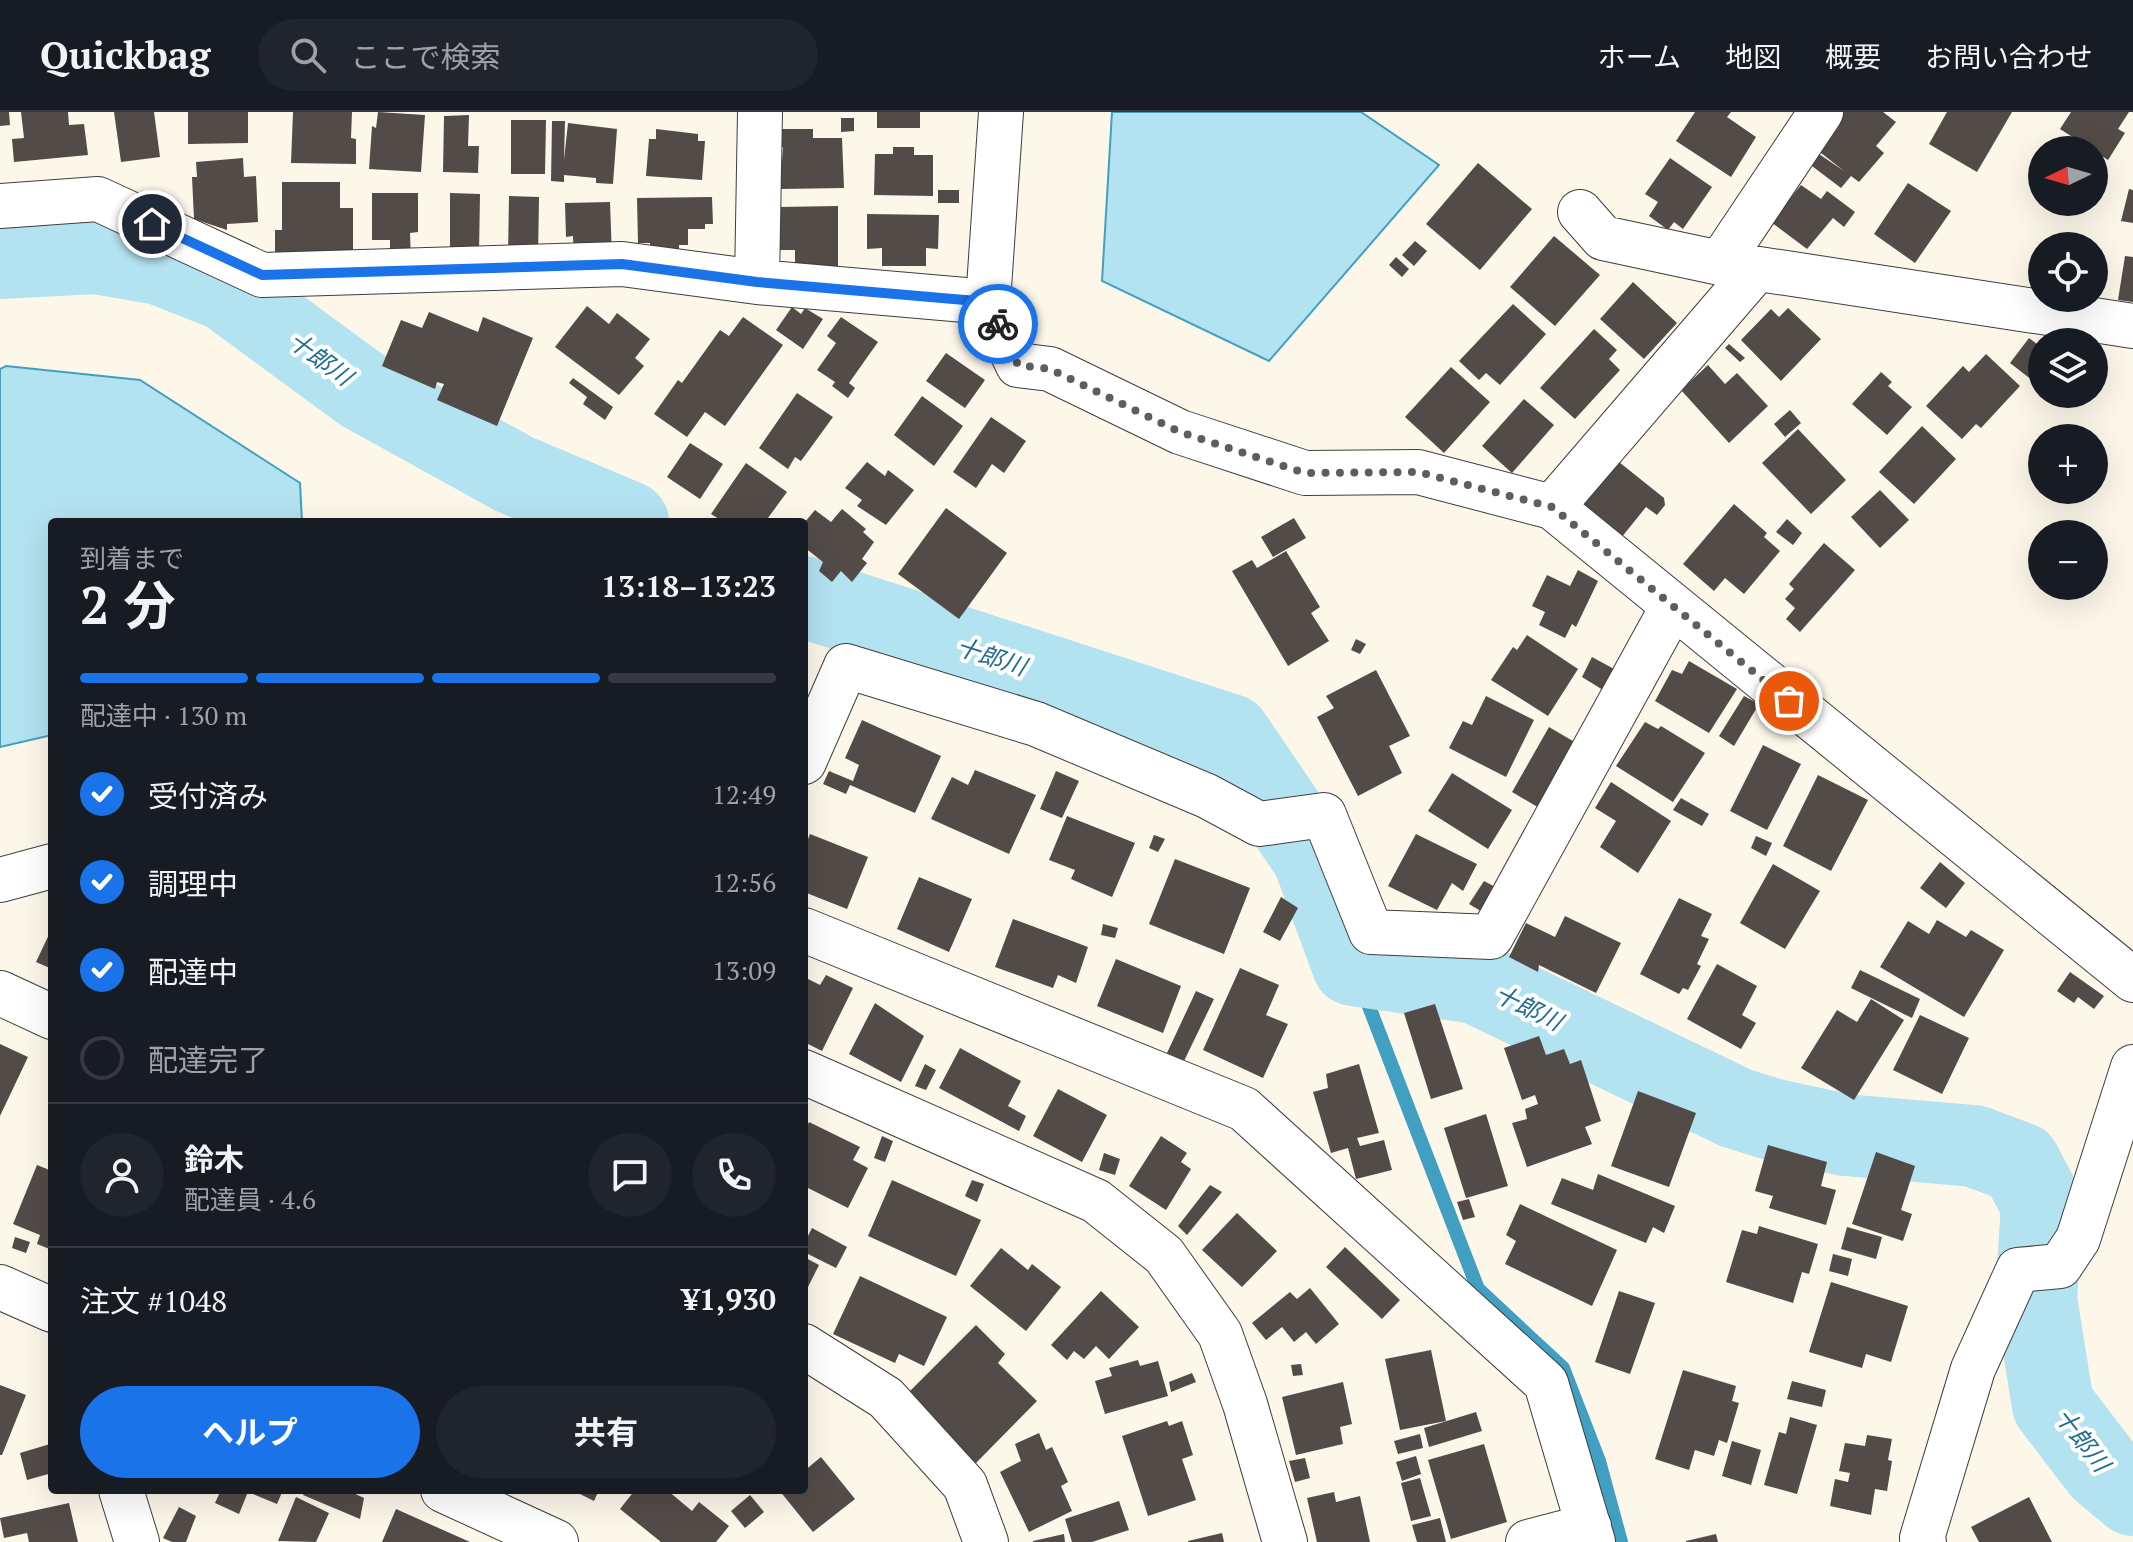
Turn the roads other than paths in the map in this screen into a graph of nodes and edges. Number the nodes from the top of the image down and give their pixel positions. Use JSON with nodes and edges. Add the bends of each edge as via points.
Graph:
{"nodes":[{"id":1,"x":760,"y":112,"type":"edge"},
{"id":2,"x":1001,"y":112,"type":"edge"},
{"id":3,"x":1821,"y":112,"type":"edge"},
{"id":4,"x":0,"y":206,"type":"edge"},
{"id":5,"x":1580,"y":212,"type":"dead end"},
{"id":6,"x":1738,"y":266,"type":"junction"},
{"id":7,"x":757,"y":282,"type":"junction"},
{"id":8,"x":988,"y":302,"type":"junction"},
{"id":9,"x":2133,"y":326,"type":"edge"},
{"id":10,"x":1552,"y":507,"type":"junction"},
{"id":11,"x":1673,"y":606,"type":"junction"},
{"id":12,"x":808,"y":753,"type":"edge"},
{"id":13,"x":48,"y":867,"type":"edge"},
{"id":14,"x":0,"y":880,"type":"edge"},
{"id":15,"x":808,"y":932,"type":"edge"},
{"id":16,"x":2133,"y":980,"type":"edge"},
{"id":17,"x":0,"y":993,"type":"edge"},
{"id":18,"x":48,"y":1015,"type":"edge"},
{"id":19,"x":2133,"y":1067,"type":"edge"},
{"id":20,"x":808,"y":1074,"type":"edge"},
{"id":21,"x":0,"y":1287,"type":"edge"},
{"id":22,"x":48,"y":1308,"type":"edge"},
{"id":23,"x":808,"y":1349,"type":"edge"},
{"id":24,"x":122,"y":1494,"type":"edge"},
{"id":25,"x":452,"y":1494,"type":"edge"},
{"id":26,"x":1591,"y":1534,"type":"edge"},
{"id":27,"x":137,"y":1542,"type":"edge"},
{"id":28,"x":556,"y":1542,"type":"edge"},
{"id":29,"x":986,"y":1542,"type":"edge"},
{"id":30,"x":1285,"y":1542,"type":"edge"},
{"id":31,"x":1528,"y":1542,"type":"edge"},
{"id":32,"x":1924,"y":1542,"type":"edge"}],
"edges":[{"from":1,"to":7,"type":"street"},
{"from":2,"to":8,"type":"street"},
{"from":3,"to":6,"type":"street"},
{"from":4,"to":7,"type":"street","via":[[98,199],[262,275],[622,264]]},
{"from":5,"to":6,"type":"street","via":[[1603,238]]},
{"from":6,"to":9,"type":"street"},
{"from":6,"to":10,"type":"street"},
{"from":7,"to":8,"type":"street"},
{"from":8,"to":10,"type":"street","via":[[1018,365],[1050,369],[1180,432],[1305,473],[1418,472]]},
{"from":10,"to":11,"type":"street"},
{"from":11,"to":12,"type":"street","via":[[1491,937],[1371,932],[1324,815],[1259,824],[1207,796],[1036,724],[846,666]]},
{"from":11,"to":16,"type":"street"},
{"from":13,"to":14,"type":"street"},
{"from":15,"to":26,"type":"street","via":[[1244,1109],[1546,1383]]},
{"from":17,"to":18,"type":"street"},
{"from":19,"to":32,"type":"street","via":[[2078,1239],[2042,1268],[2018,1270],[1973,1369]]},
{"from":20,"to":30,"type":"street","via":[[1096,1201],[1164,1255],[1220,1334]]},
{"from":21,"to":22,"type":"street"},
{"from":23,"to":29,"type":"street","via":[[886,1398],[965,1485]]},
{"from":24,"to":27,"type":"street"},
{"from":25,"to":28,"type":"street"},
{"from":26,"to":31,"type":"street"}]}
